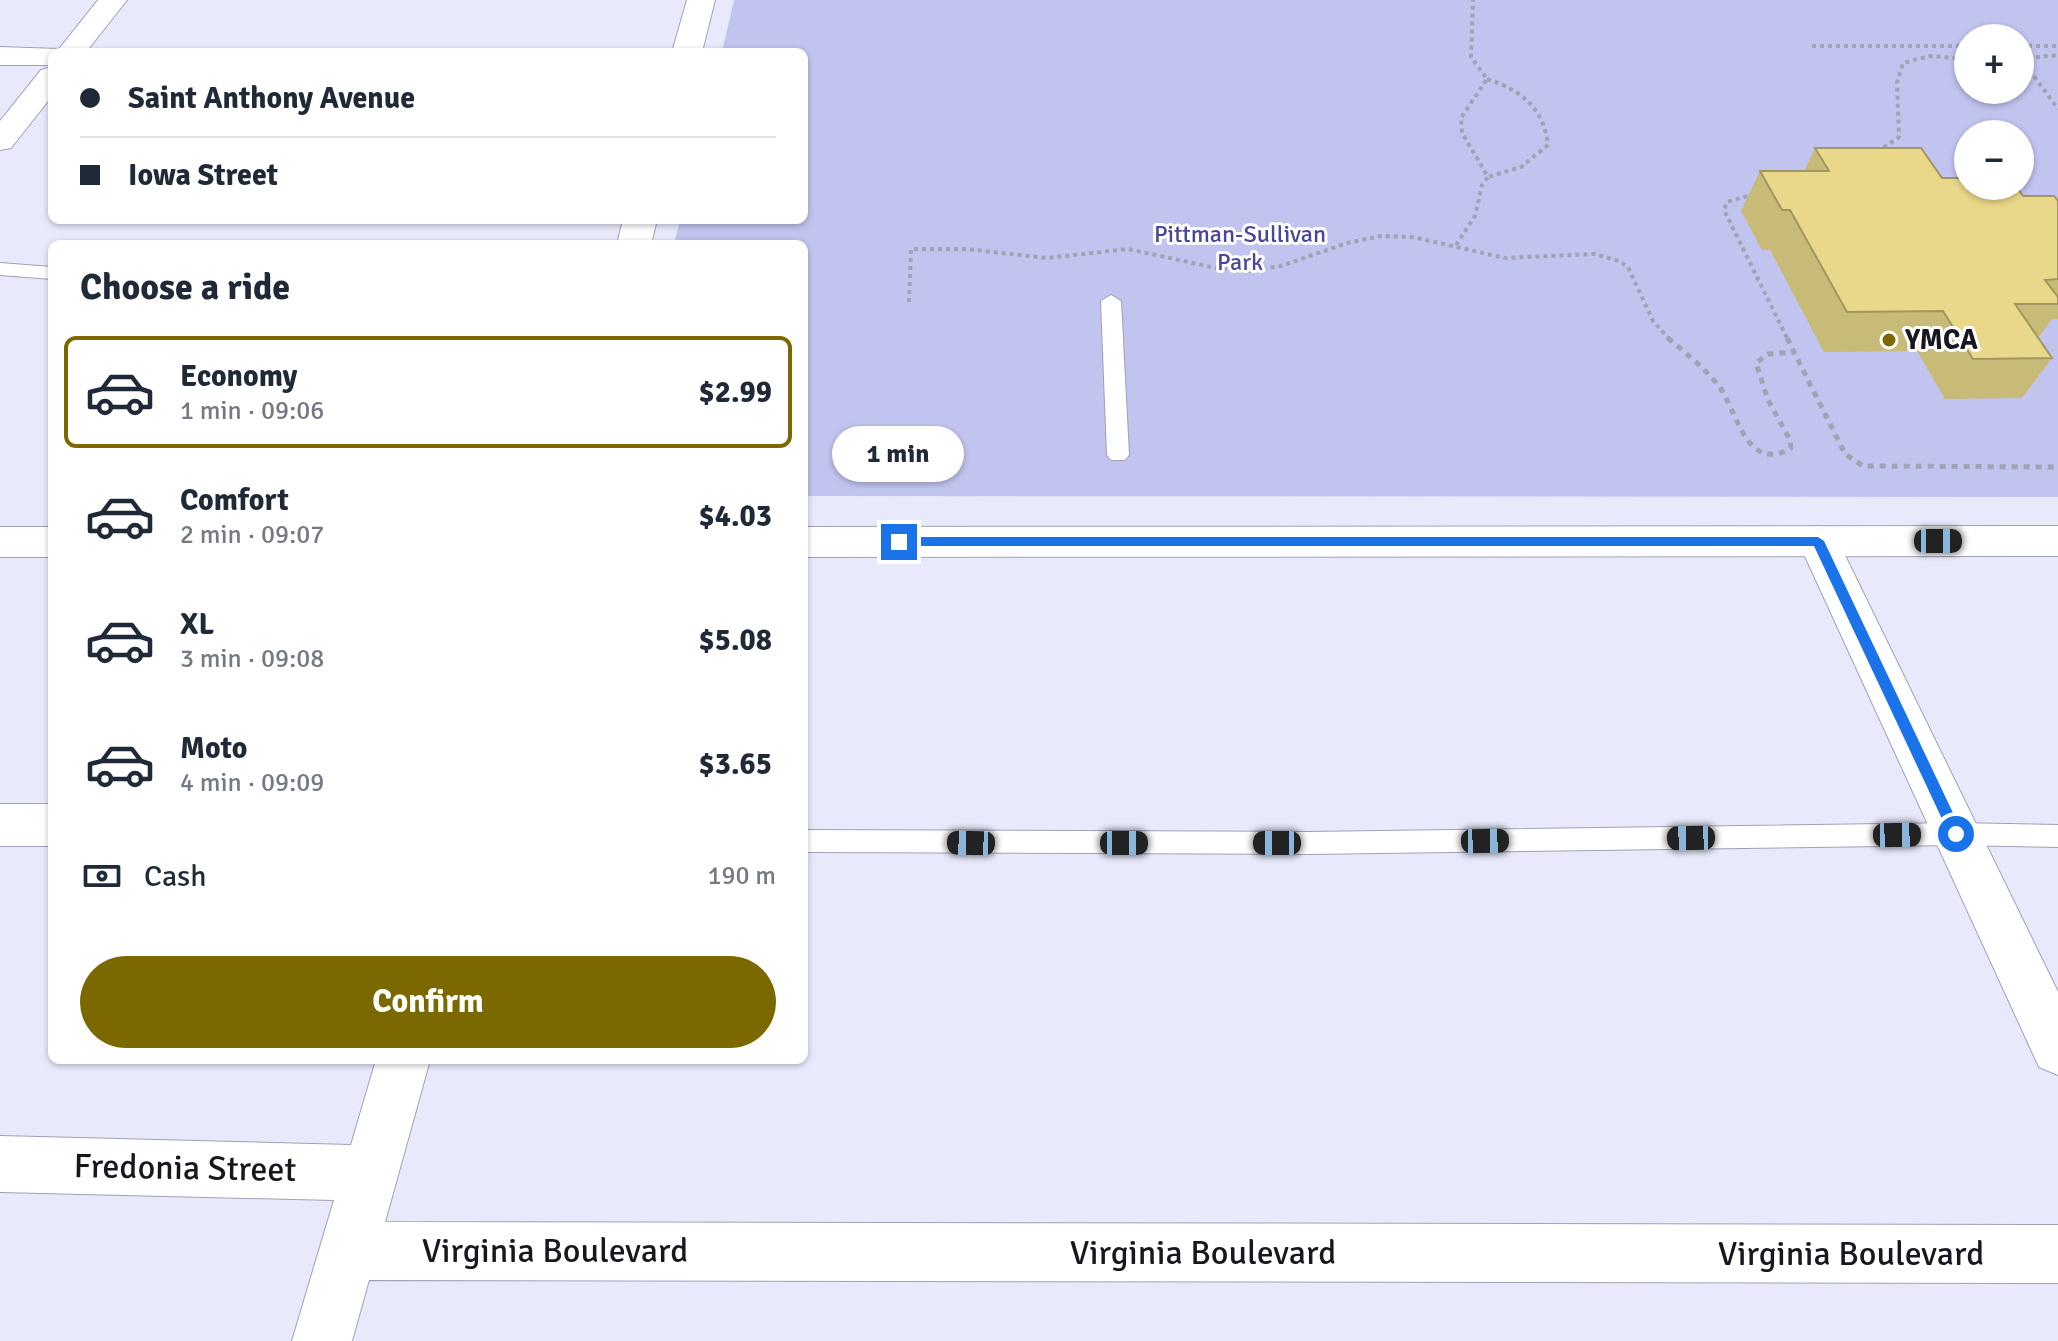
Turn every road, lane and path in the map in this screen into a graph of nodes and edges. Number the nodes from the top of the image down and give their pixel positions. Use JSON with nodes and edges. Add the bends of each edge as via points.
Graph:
{"nodes":[{"id":1,"x":113,"y":0,"type":"edge"},
{"id":2,"x":701,"y":0,"type":"edge"},
{"id":3,"x":1473,"y":0,"type":"edge"},
{"id":4,"x":1812,"y":46,"type":"dead end"},
{"id":5,"x":1954,"y":46,"type":"edge"},
{"id":6,"x":2034,"y":46,"type":"edge"},
{"id":7,"x":2058,"y":46,"type":"edge"},
{"id":8,"x":74,"y":48,"type":"edge"},
{"id":9,"x":688,"y":48,"type":"edge"},
{"id":10,"x":2058,"y":55,"type":"edge"},
{"id":11,"x":0,"y":56,"type":"edge"},
{"id":12,"x":48,"y":56,"type":"edge"},
{"id":13,"x":2034,"y":57,"type":"edge"},
{"id":14,"x":1954,"y":58,"type":"edge"},
{"id":15,"x":2034,"y":76,"type":"edge"},
{"id":16,"x":1487,"y":79,"type":"junction"},
{"id":17,"x":48,"y":81,"type":"edge"},
{"id":18,"x":2058,"y":109,"type":"edge"},
{"id":19,"x":0,"y":141,"type":"edge"},
{"id":20,"x":1869,"y":157,"type":"edge"},
{"id":21,"x":1488,"y":177,"type":"junction"},
{"id":22,"x":1766,"y":191,"type":"edge"},
{"id":23,"x":1456,"y":245,"type":"junction"},
{"id":24,"x":0,"y":269,"type":"edge"},
{"id":25,"x":48,"y":273,"type":"edge"},
{"id":26,"x":1111,"y":301,"type":"dead end"},
{"id":27,"x":909,"y":302,"type":"dead end"},
{"id":28,"x":1794,"y":352,"type":"junction"},
{"id":29,"x":1118,"y":455,"type":"dead end"},
{"id":30,"x":2058,"y":467,"type":"edge"},
{"id":31,"x":1818,"y":541,"type":"junction"},
{"id":32,"x":2058,"y":541,"type":"edge"},
{"id":33,"x":0,"y":542,"type":"edge"},
{"id":34,"x":48,"y":542,"type":"edge"},
{"id":35,"x":808,"y":542,"type":"edge"},
{"id":36,"x":0,"y":825,"type":"edge"},
{"id":37,"x":48,"y":825,"type":"edge"},
{"id":38,"x":1956,"y":834,"type":"junction"},
{"id":39,"x":2058,"y":836,"type":"edge"},
{"id":40,"x":808,"y":841,"type":"edge"},
{"id":41,"x":2058,"y":1049,"type":"edge"},
{"id":42,"x":402,"y":1064,"type":"edge"},
{"id":43,"x":0,"y":1164,"type":"edge"},
{"id":44,"x":370,"y":1173,"type":"junction"},
{"id":45,"x":347,"y":1251,"type":"junction"},
{"id":46,"x":2058,"y":1254,"type":"edge"},
{"id":47,"x":322,"y":1341,"type":"edge"}],
"edges":[{"from":1,"to":8,"type":"street"},
{"from":2,"to":9,"type":"street"},
{"from":3,"to":16,"type":"path","via":[[1471,57]]},
{"from":4,"to":5,"type":"path"},
{"from":6,"to":7,"type":"path"},
{"from":10,"to":13,"type":"path"},
{"from":11,"to":12,"type":"street"},
{"from":14,"to":20,"type":"path","via":[[1930,56],[1903,63],[1897,83],[1899,137]]},
{"from":15,"to":18,"type":"path"},
{"from":16,"to":21,"type":"path","via":[[1461,118],[1462,133]]},
{"from":16,"to":21,"type":"path","via":[[1506,84],[1532,104],[1546,123],[1548,145],[1522,168]]},
{"from":17,"to":19,"type":"street"},
{"from":21,"to":23,"type":"path","via":[[1475,216]]},
{"from":22,"to":28,"type":"path","via":[[1727,202],[1724,210]]},
{"from":23,"to":27,"type":"path","via":[[1381,236],[1287,265],[1247,271],[1128,249],[1058,258],[911,249]]},
{"from":23,"to":28,"type":"path","via":[[1506,258],[1594,253],[1627,265],[1636,274],[1644,307],[1654,322],[1714,378],[1732,405],[1743,438],[1762,452],[1791,448],[1756,363],[1761,356]]},
{"from":24,"to":25,"type":"lane"},
{"from":26,"to":29,"type":"lane"},
{"from":28,"to":30,"type":"path","via":[[1845,454],[1863,466]]},
{"from":31,"to":32,"type":"street"},
{"from":31,"to":35,"type":"street"},
{"from":31,"to":38,"type":"street"},
{"from":33,"to":34,"type":"street"},
{"from":36,"to":37,"type":"street"},
{"from":38,"to":39,"type":"lane"},
{"from":38,"to":40,"type":"lane","via":[[1308,843]]},
{"from":38,"to":41,"type":"street"},
{"from":42,"to":44,"type":"street"},
{"from":43,"to":44,"type":"street","name":"Fredonia Street"},
{"from":44,"to":45,"type":"street"},
{"from":45,"to":46,"type":"street","name":"Virginia Boulevard"},
{"from":45,"to":47,"type":"street"}]}
